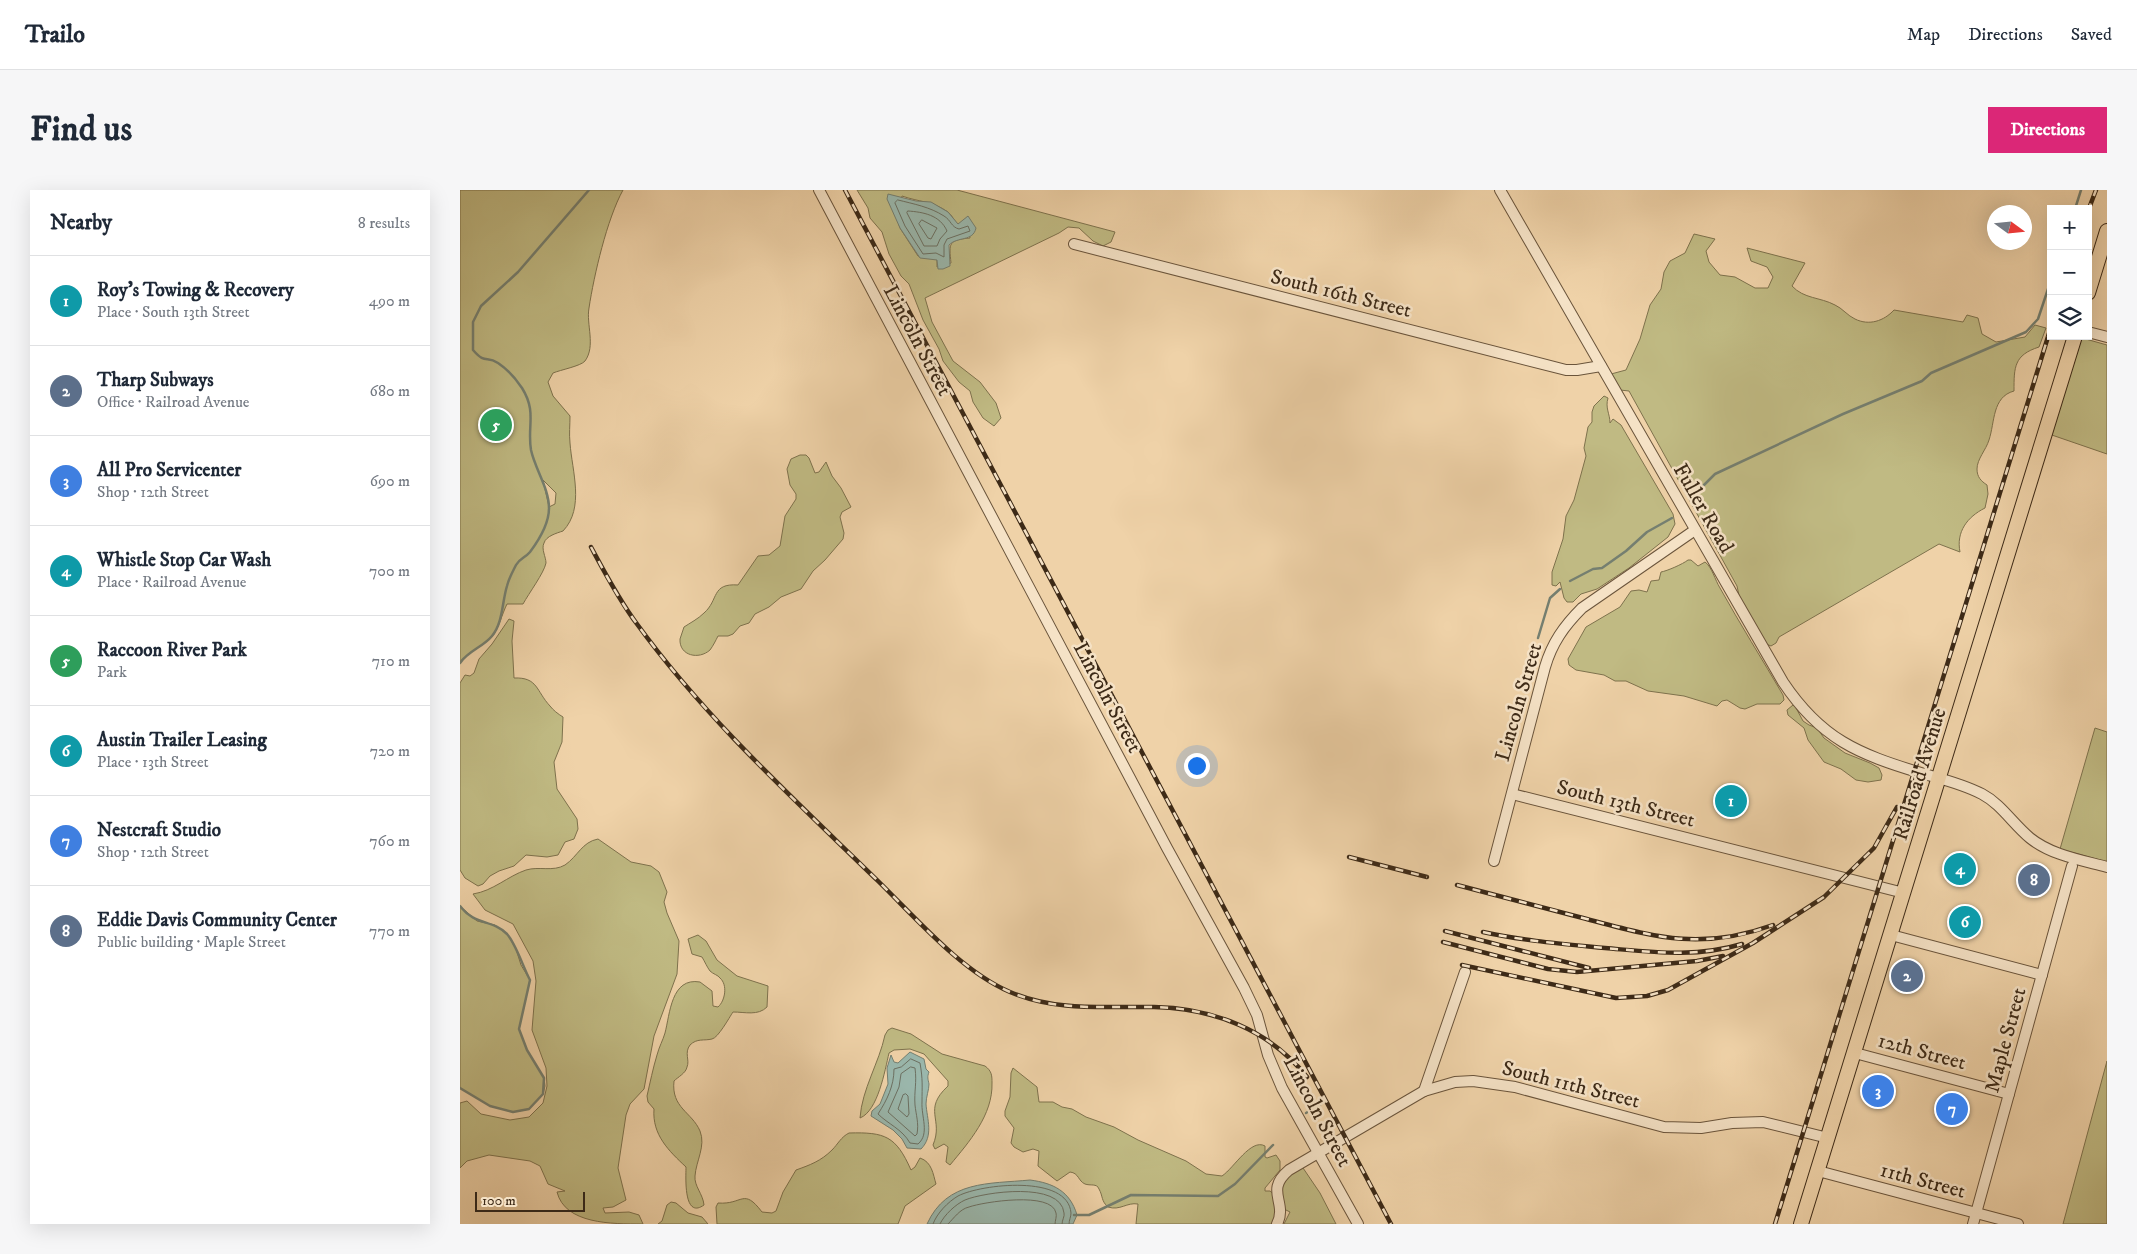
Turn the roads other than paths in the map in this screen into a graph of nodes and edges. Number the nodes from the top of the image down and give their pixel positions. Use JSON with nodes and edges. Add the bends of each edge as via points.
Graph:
{"nodes":[{"id":1,"x":819,"y":190,"type":"edge"},
{"id":2,"x":1500,"y":190,"type":"edge"},
{"id":3,"x":2107,"y":231,"type":"edge"},
{"id":4,"x":1074,"y":244,"type":"dead end"},
{"id":5,"x":2092,"y":280,"type":"edge"},
{"id":6,"x":2092,"y":333,"type":"edge"},
{"id":7,"x":2107,"y":337,"type":"edge"},
{"id":8,"x":2074,"y":340,"type":"edge"},
{"id":9,"x":1601,"y":366,"type":"junction"},
{"id":10,"x":1695,"y":530,"type":"junction"},
{"id":11,"x":1938,"y":778,"type":"junction"},
{"id":12,"x":1512,"y":794,"type":"junction"},
{"id":13,"x":1494,"y":861,"type":"dead end"},
{"id":14,"x":2072,"y":866,"type":"dead end"},
{"id":15,"x":2107,"y":867,"type":"edge"},
{"id":16,"x":1904,"y":893,"type":"junction"},
{"id":17,"x":1891,"y":935,"type":"junction"},
{"id":18,"x":1466,"y":972,"type":"dead end"},
{"id":19,"x":2042,"y":975,"type":"junction"},
{"id":20,"x":1855,"y":1052,"type":"junction"},
{"id":21,"x":1424,"y":1091,"type":"junction"},
{"id":22,"x":2009,"y":1094,"type":"junction"},
{"id":23,"x":1828,"y":1138,"type":"junction"},
{"id":24,"x":1319,"y":1152,"type":"junction"},
{"id":25,"x":1818,"y":1171,"type":"junction"},
{"id":26,"x":1976,"y":1213,"type":"junction"},
{"id":27,"x":1277,"y":1224,"type":"edge"},
{"id":28,"x":1358,"y":1224,"type":"edge"},
{"id":29,"x":1801,"y":1224,"type":"edge"},
{"id":30,"x":1974,"y":1224,"type":"edge"},
{"id":31,"x":2018,"y":1224,"type":"edge"}],
"edges":[{"from":1,"to":24,"type":"street","name":"Lincoln Street","via":[[1244,988],[1257,1015],[1274,1070]]},
{"from":2,"to":9,"type":"street","name":"Fuller Road"},
{"from":3,"to":5,"type":"main road"},
{"from":4,"to":9,"type":"street","name":"South 16th Street","via":[[1566,370]]},
{"from":6,"to":7,"type":"street"},
{"from":8,"to":11,"type":"main road","name":"Railroad Avenue"},
{"from":9,"to":10,"type":"street","name":"Fuller Road"},
{"from":10,"to":11,"type":"street","name":"Fuller Road","via":[[1783,682],[1813,720],[1840,742],[1864,754]]},
{"from":10,"to":12,"type":"street","name":"Lincoln Street","via":[[1582,608],[1558,635],[1544,667]]},
{"from":11,"to":15,"type":"street","name":"Fuller Road","via":[[1984,795],[2045,848]]},
{"from":11,"to":16,"type":"main road","name":"Railroad Avenue"},
{"from":12,"to":13,"type":"street","name":"Lincoln Street"},
{"from":12,"to":16,"type":"street","name":"South 13th Street"},
{"from":14,"to":19,"type":"street","name":"Maple Street"},
{"from":16,"to":17,"type":"main road","name":"Railroad Avenue"},
{"from":17,"to":19,"type":"street"},
{"from":17,"to":20,"type":"main road","name":"Railroad Avenue"},
{"from":18,"to":21,"type":"street"},
{"from":19,"to":22,"type":"street","name":"Maple Street"},
{"from":20,"to":22,"type":"street","name":"12th Street"},
{"from":20,"to":23,"type":"main road","name":"Railroad Avenue"},
{"from":21,"to":23,"type":"street","name":"South 11th Street","via":[[1455,1082],[1492,1082],[1664,1127],[1701,1128],[1763,1122]]},
{"from":21,"to":24,"type":"street","name":"South 11th Street"},
{"from":22,"to":26,"type":"street","name":"Maple Street"},
{"from":23,"to":25,"type":"main road","name":"Railroad Avenue"},
{"from":24,"to":27,"type":"street","name":"South 11th Street","via":[[1280,1178],[1276,1192],[1280,1210]]},
{"from":24,"to":28,"type":"street","name":"Lincoln Street"},
{"from":25,"to":26,"type":"street","name":"11th Street"},
{"from":25,"to":29,"type":"main road","name":"Railroad Avenue"},
{"from":26,"to":30,"type":"street","name":"Maple Street"},
{"from":26,"to":31,"type":"street","name":"11th Street"}]}
